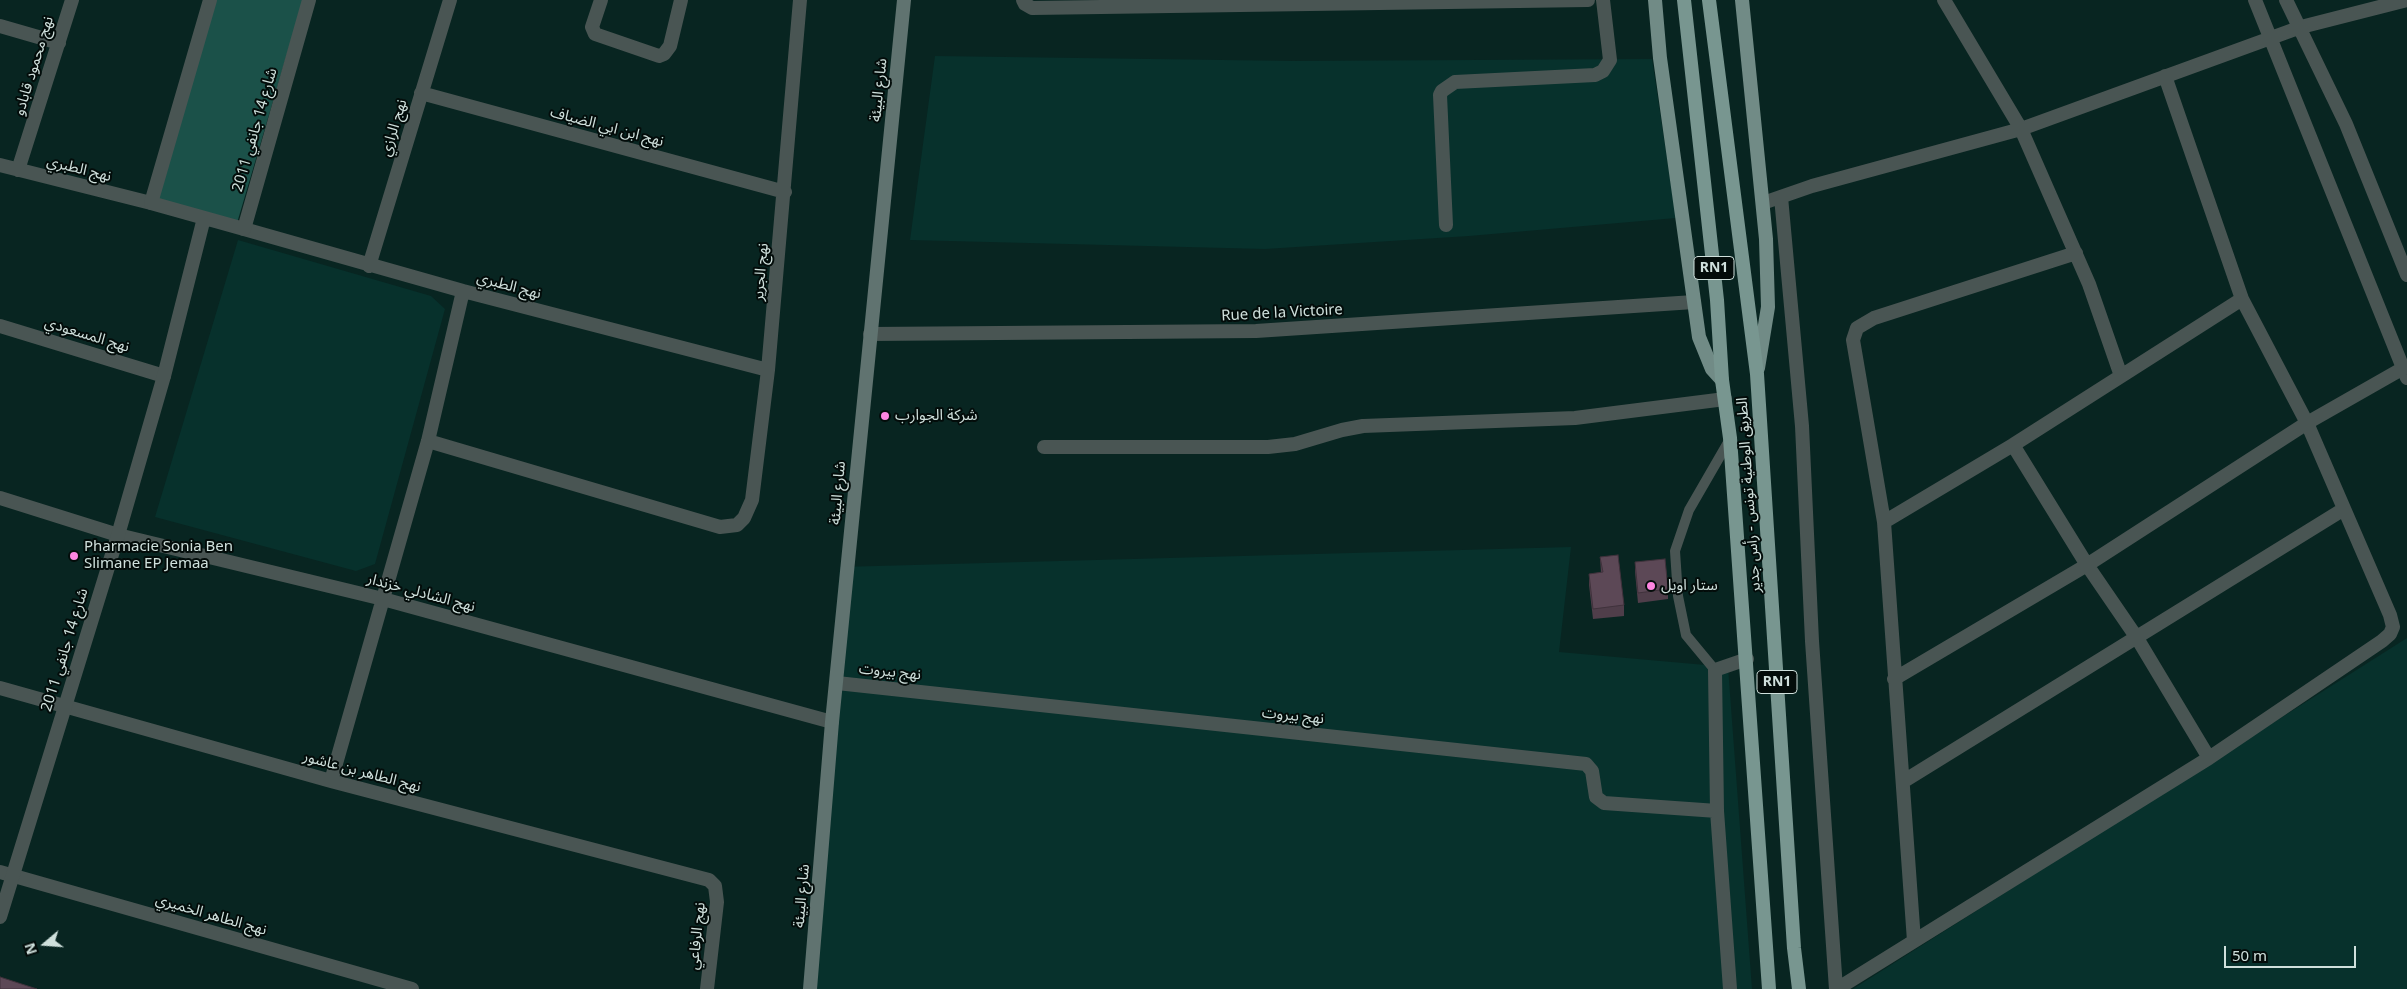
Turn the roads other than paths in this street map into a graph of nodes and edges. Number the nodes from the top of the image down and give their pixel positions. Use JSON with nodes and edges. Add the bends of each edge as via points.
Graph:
{"nodes":[{"id":1,"x":72,"y":0,"type":"edge"},
{"id":2,"x":210,"y":0,"type":"edge"},
{"id":3,"x":308,"y":0,"type":"edge"},
{"id":4,"x":450,"y":0,"type":"edge"},
{"id":5,"x":601,"y":0,"type":"edge"},
{"id":6,"x":682,"y":0,"type":"edge"},
{"id":7,"x":800,"y":0,"type":"edge"},
{"id":8,"x":904,"y":0,"type":"edge"},
{"id":9,"x":1023,"y":0,"type":"edge"},
{"id":10,"x":1588,"y":0,"type":"edge"},
{"id":11,"x":1603,"y":0,"type":"edge"},
{"id":12,"x":1655,"y":0,"type":"edge"},
{"id":13,"x":1684,"y":0,"type":"edge"},
{"id":14,"x":1709,"y":0,"type":"edge"},
{"id":15,"x":1742,"y":0,"type":"edge"},
{"id":16,"x":1944,"y":0,"type":"edge"},
{"id":17,"x":2255,"y":0,"type":"edge"},
{"id":18,"x":2286,"y":0,"type":"edge"},
{"id":19,"x":2407,"y":0,"type":"edge"},
{"id":20,"x":1375,"y":2,"type":"edge"},
{"id":21,"x":0,"y":26,"type":"edge"},
{"id":22,"x":2301,"y":27,"type":"junction"},
{"id":23,"x":2271,"y":38,"type":"junction"},
{"id":24,"x":59,"y":43,"type":"junction"},
{"id":25,"x":2165,"y":76,"type":"junction"},
{"id":26,"x":422,"y":93,"type":"junction"},
{"id":27,"x":2021,"y":129,"type":"junction"},
{"id":28,"x":0,"y":165,"type":"edge"},
{"id":29,"x":18,"y":170,"type":"junction"},
{"id":30,"x":785,"y":192,"type":"junction"},
{"id":31,"x":1781,"y":197,"type":"junction"},
{"id":32,"x":151,"y":203,"type":"junction"},
{"id":33,"x":1763,"y":203,"type":"junction"},
{"id":34,"x":204,"y":218,"type":"junction"},
{"id":35,"x":1446,"y":225,"type":"dead end"},
{"id":36,"x":244,"y":229,"type":"junction"},
{"id":37,"x":2076,"y":253,"type":"junction"},
{"id":38,"x":369,"y":266,"type":"junction"},
{"id":39,"x":2407,"y":275,"type":"edge"},
{"id":40,"x":463,"y":291,"type":"junction"},
{"id":41,"x":2242,"y":299,"type":"junction"},
{"id":42,"x":1694,"y":302,"type":"junction"},
{"id":43,"x":0,"y":326,"type":"edge"},
{"id":44,"x":870,"y":334,"type":"junction"},
{"id":45,"x":768,"y":370,"type":"junction"},
{"id":46,"x":2406,"y":371,"type":"edge"},
{"id":47,"x":1757,"y":374,"type":"junction"},
{"id":48,"x":164,"y":376,"type":"junction"},
{"id":49,"x":2121,"y":376,"type":"junction"},
{"id":50,"x":1722,"y":380,"type":"junction"},
{"id":51,"x":1725,"y":399,"type":"junction"},
{"id":52,"x":2307,"y":423,"type":"junction"},
{"id":53,"x":1730,"y":438,"type":"junction"},
{"id":54,"x":428,"y":441,"type":"junction"},
{"id":55,"x":2013,"y":444,"type":"junction"},
{"id":56,"x":1044,"y":447,"type":"dead end"},
{"id":57,"x":0,"y":498,"type":"edge"},
{"id":58,"x":2344,"y":508,"type":"junction"},
{"id":59,"x":1884,"y":522,"type":"junction"},
{"id":60,"x":118,"y":536,"type":"junction"},
{"id":61,"x":2087,"y":565,"type":"junction"},
{"id":62,"x":383,"y":599,"type":"junction"},
{"id":63,"x":2137,"y":638,"type":"junction"},
{"id":64,"x":1747,"y":659,"type":"junction"},
{"id":65,"x":1715,"y":670,"type":"junction"},
{"id":66,"x":1894,"y":679,"type":"junction"},
{"id":67,"x":837,"y":683,"type":"junction"},
{"id":68,"x":0,"y":688,"type":"edge"},
{"id":69,"x":65,"y":707,"type":"junction"},
{"id":70,"x":832,"y":722,"type":"junction"},
{"id":71,"x":2209,"y":758,"type":"junction"},
{"id":72,"x":331,"y":781,"type":"junction"},
{"id":73,"x":1904,"y":781,"type":"junction"},
{"id":74,"x":1717,"y":811,"type":"junction"},
{"id":75,"x":7,"y":874,"type":"edge"},
{"id":76,"x":715,"y":886,"type":"joint"},
{"id":77,"x":0,"y":917,"type":"edge"},
{"id":78,"x":1914,"y":941,"type":"junction"},
{"id":79,"x":412,"y":989,"type":"edge"},
{"id":80,"x":707,"y":989,"type":"edge"},
{"id":81,"x":810,"y":989,"type":"edge"},
{"id":82,"x":1730,"y":989,"type":"edge"},
{"id":83,"x":1769,"y":989,"type":"edge"},
{"id":84,"x":1799,"y":989,"type":"edge"},
{"id":85,"x":1836,"y":989,"type":"edge"}],
"edges":[{"from":1,"to":24,"type":"street","name":"نهج محمود قابادو"},
{"from":2,"to":32,"type":"street"},
{"from":3,"to":36,"type":"street","name":"شارع 14 جانفي 2011"},
{"from":4,"to":26,"type":"street","name":"نهج الرازي"},
{"from":5,"to":6,"type":"street","via":[[592,27],[595,34],[659,56],[670,46]]},
{"from":7,"to":30,"type":"street","name":"نهج الجرير"},
{"from":8,"to":44,"type":"main road","name":"شارع البيئة"},
{"from":9,"to":20,"type":"street","via":[[1032,8]]},
{"from":10,"to":20,"type":"street"},
{"from":11,"to":35,"type":"street","via":[[1610,60],[1596,75],[1455,82],[1442,91]]},
{"from":12,"to":42,"type":"main road"},
{"from":13,"to":50,"type":"highway","name":"الطريق الوطنية تونس - رأس جدير","number":"RN1","via":[[1717,300]]},
{"from":14,"to":47,"type":"highway","name":"الطريق الوطنية تونس - رأس جدير","number":"RN1"},
{"from":15,"to":33,"type":"main road"},
{"from":16,"to":27,"type":"street"},
{"from":17,"to":23,"type":"street"},
{"from":18,"to":22,"type":"street"},
{"from":19,"to":22,"type":"street"},
{"from":21,"to":24,"type":"street"},
{"from":22,"to":23,"type":"street"},
{"from":22,"to":39,"type":"street","via":[[2346,124]]},
{"from":23,"to":25,"type":"street"},
{"from":23,"to":46,"type":"street"},
{"from":24,"to":29,"type":"street","name":"نهج محمود قابادو"},
{"from":25,"to":27,"type":"street"},
{"from":25,"to":41,"type":"street"},
{"from":26,"to":30,"type":"street","name":"نهج ابن ابي الضياف"},
{"from":26,"to":38,"type":"street","name":"نهج الرازي"},
{"from":27,"to":31,"type":"street"},
{"from":27,"to":37,"type":"street"},
{"from":28,"to":29,"type":"street","name":"نهج الطبري"},
{"from":29,"to":32,"type":"street","name":"نهج الطبري"},
{"from":30,"to":45,"type":"street","name":"نهج الجرير"},
{"from":31,"to":33,"type":"street"},
{"from":31,"to":85,"type":"street","via":[[1802,426],[1812,641]]},
{"from":32,"to":34,"type":"street"},
{"from":33,"to":47,"type":"main road","via":[[1768,307]]},
{"from":34,"to":36,"type":"street"},
{"from":34,"to":48,"type":"street","name":"شارع 14 جانفي 2011"},
{"from":36,"to":38,"type":"street","name":"نهج الطبري"},
{"from":37,"to":49,"type":"street"},
{"from":37,"to":59,"type":"street","via":[[1874,318],[1857,328],[1853,340],[1855,355]]},
{"from":38,"to":40,"type":"street","name":"نهج الطبري"},
{"from":40,"to":45,"type":"street","name":"نهج الطبري"},
{"from":40,"to":54,"type":"street"},
{"from":41,"to":49,"type":"street"},
{"from":41,"to":52,"type":"street"},
{"from":42,"to":44,"type":"street","name":"Rue de la Victoire","via":[[1276,331]]},
{"from":42,"to":50,"type":"main road","via":[[1699,337],[1712,369]]},
{"from":43,"to":48,"type":"street","name":"نهج المسعودي"},
{"from":44,"to":67,"type":"main road","name":"شارع البيئة"},
{"from":45,"to":54,"type":"street","name":"نهج الجرير","via":[[750,511],[737,525],[720,527]]},
{"from":46,"to":52,"type":"street"},
{"from":47,"to":84,"type":"highway","name":"الطريق الوطنية تونس - رأس جدير","number":"RN1"},
{"from":48,"to":60,"type":"street","name":"شارع 14 جانفي 2011"},
{"from":49,"to":55,"type":"street"},
{"from":50,"to":51,"type":"highway","name":"الطريق الوطنية تونس - رأس جدير","number":"RN1"},
{"from":51,"to":53,"type":"highway","name":"الطريق الوطنية تونس - رأس جدير","number":"RN1"},
{"from":51,"to":56,"type":"street","via":[[1575,418],[1364,426],[1294,444],[1268,447]]},
{"from":52,"to":58,"type":"street"},
{"from":52,"to":61,"type":"street"},
{"from":53,"to":64,"type":"highway","name":"الطريق الوطنية تونس - رأس جدير","number":"RN1"},
{"from":53,"to":65,"type":"lane","via":[[1689,510],[1675,551],[1678,596],[1686,635]]},
{"from":54,"to":62,"type":"street"},
{"from":55,"to":59,"type":"street"},
{"from":55,"to":61,"type":"street"},
{"from":57,"to":60,"type":"street","name":"نهج الشادلي خزندار"},
{"from":58,"to":63,"type":"street"},
{"from":58,"to":71,"type":"street","via":[[2390,615],[2393,627],[2390,634]]},
{"from":59,"to":66,"type":"street"},
{"from":60,"to":62,"type":"street","name":"نهج الشادلي خزندار"},
{"from":60,"to":69,"type":"street","name":"شارع 14 جانفي 2011"},
{"from":61,"to":63,"type":"street"},
{"from":61,"to":66,"type":"street"},
{"from":62,"to":70,"type":"street","name":"نهج الشادلي خزندار"},
{"from":62,"to":72,"type":"street"},
{"from":63,"to":71,"type":"street"},
{"from":63,"to":73,"type":"street"},
{"from":64,"to":65,"type":"street"},
{"from":64,"to":83,"type":"highway","name":"الطريق الوطنية تونس - رأس جدير","number":"RN1"},
{"from":65,"to":74,"type":"street"},
{"from":66,"to":73,"type":"street"},
{"from":67,"to":70,"type":"main road","name":"شارع البيئة"},
{"from":67,"to":74,"type":"street","name":"نهج بيروت","via":[[1586,764],[1592,771],[1596,797],[1604,803]]},
{"from":68,"to":69,"type":"street","name":"نهج الطاهر بن عاشور"},
{"from":69,"to":72,"type":"street","name":"نهج الطاهر بن عاشور"},
{"from":69,"to":75,"type":"street","name":"شارع 14 جانفي 2011"},
{"from":70,"to":81,"type":"main road","name":"شارع البيئة"},
{"from":71,"to":78,"type":"street"},
{"from":72,"to":76,"type":"street","name":"نهج الطاهر بن عاشور","via":[[704,878]]},
{"from":73,"to":78,"type":"street"},
{"from":74,"to":82,"type":"street"},
{"from":75,"to":77,"type":"street","name":"شارع 14 جانفي 2011"},
{"from":75,"to":79,"type":"street","name":"نهج الطاهر الخميري"},
{"from":76,"to":80,"type":"street","name":"نهج الرفاعي","via":[[717,902]]},
{"from":78,"to":85,"type":"street"}]}
